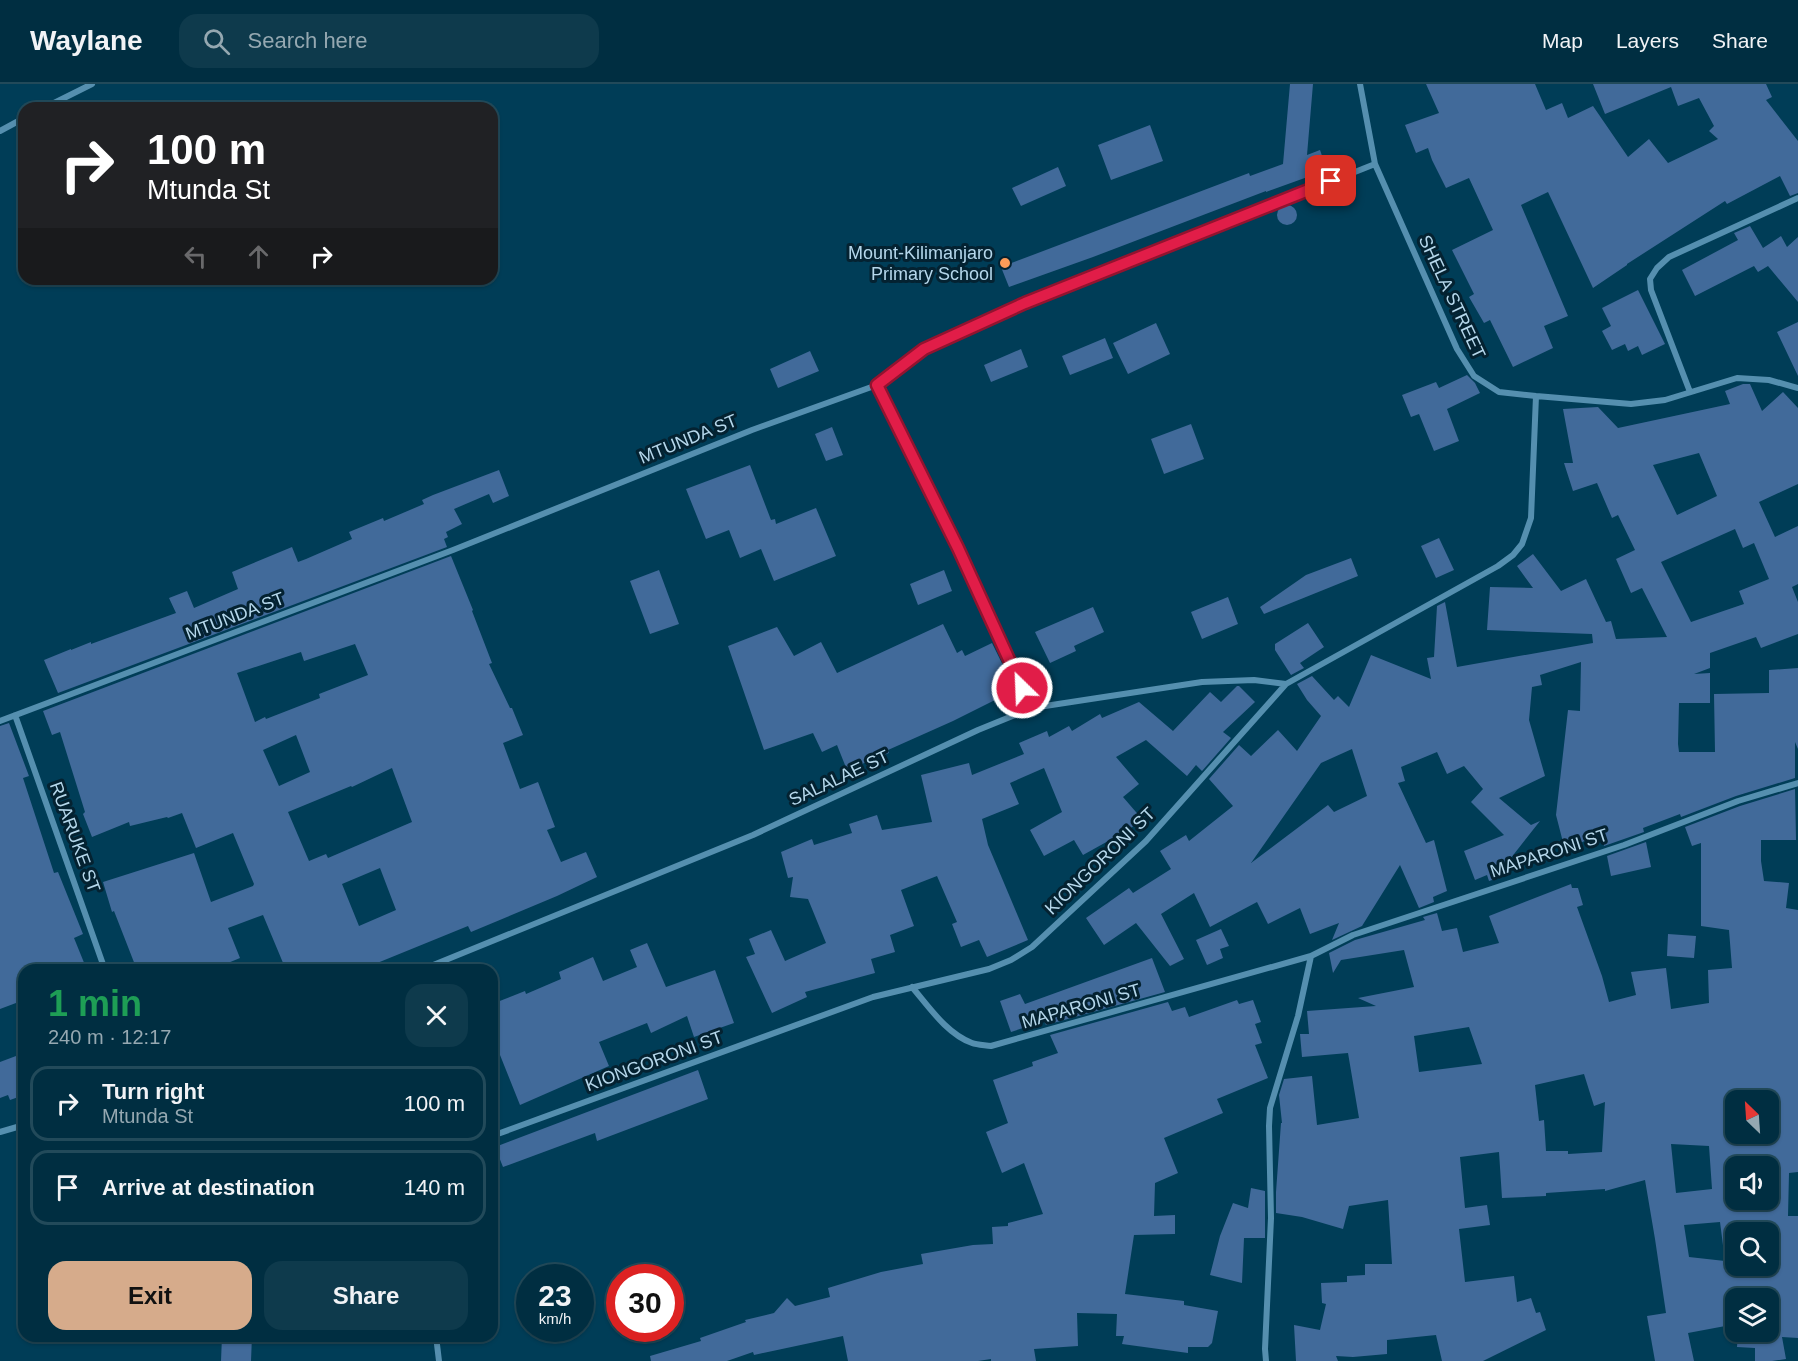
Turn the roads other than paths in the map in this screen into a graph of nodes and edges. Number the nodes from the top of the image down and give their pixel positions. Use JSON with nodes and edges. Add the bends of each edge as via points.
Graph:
{"nodes":[{"id":1,"x":92,"y":84,"type":"edge"},
{"id":2,"x":1360,"y":84,"type":"edge"},
{"id":3,"x":56,"y":102,"type":"edge"},
{"id":4,"x":18,"y":121,"type":"edge"},
{"id":5,"x":0,"y":131,"type":"edge"},
{"id":6,"x":1375,"y":164,"type":"junction"},
{"id":7,"x":1798,"y":198,"type":"edge"},
{"id":8,"x":877,"y":385,"type":"junction"},
{"id":9,"x":1798,"y":388,"type":"edge"},
{"id":10,"x":1690,"y":392,"type":"junction"},
{"id":11,"x":1536,"y":396,"type":"junction"},
{"id":12,"x":1286,"y":684,"type":"junction"},
{"id":13,"x":1032,"y":708,"type":"junction"},
{"id":14,"x":15,"y":715,"type":"junction"},
{"id":15,"x":0,"y":721,"type":"edge"},
{"id":16,"x":1798,"y":783,"type":"edge"},
{"id":17,"x":1311,"y":957,"type":"junction"},
{"id":18,"x":103,"y":964,"type":"edge"},
{"id":19,"x":436,"y":964,"type":"edge"},
{"id":20,"x":912,"y":987,"type":"junction"},
{"id":21,"x":18,"y":1127,"type":"edge"},
{"id":22,"x":0,"y":1132,"type":"edge"},
{"id":23,"x":498,"y":1134,"type":"edge"},
{"id":24,"x":437,"y":1342,"type":"edge"},
{"id":25,"x":439,"y":1361,"type":"edge"},
{"id":26,"x":1266,"y":1361,"type":"edge"}],
"edges":[{"from":1,"to":3,"type":"street"},
{"from":2,"to":6,"type":"street","name":"SHELA STREET"},
{"from":4,"to":5,"type":"street"},
{"from":6,"to":8,"type":"street","name":"MTUNDA ST","via":[[1025,303],[924,349]]},
{"from":6,"to":11,"type":"street","name":"SHELA STREET","via":[[1457,349],[1474,376],[1499,392]]},
{"from":7,"to":10,"type":"street","via":[[1669,257],[1650,279]]},
{"from":8,"to":13,"type":"street"},
{"from":8,"to":14,"type":"street","name":"MTUNDA ST"},
{"from":9,"to":10,"type":"street","name":"SHELA STREET","via":[[1769,380],[1737,378]]},
{"from":10,"to":11,"type":"street","name":"SHELA STREET","via":[[1631,404]]},
{"from":11,"to":12,"type":"street","name":"KIONGORONI ST","via":[[1531,518],[1522,544],[1513,555]]},
{"from":12,"to":13,"type":"street","name":"SALALAE ST","via":[[1202,682]]},
{"from":12,"to":20,"type":"street","name":"KIONGORONI ST","via":[[1146,842],[1032,947],[989,969]]},
{"from":13,"to":19,"type":"street","name":"SALALAE ST","via":[[753,835]]},
{"from":14,"to":15,"type":"street","name":"MTUNDA ST"},
{"from":14,"to":18,"type":"street","name":"RUARUKE ST"},
{"from":16,"to":17,"type":"street","name":"MAPARONI ST","via":[[1353,935]]},
{"from":17,"to":20,"type":"street","name":"MAPARONI ST","via":[[991,1046],[957,1035]]},
{"from":17,"to":26,"type":"street","via":[[1270,1108]]},
{"from":20,"to":23,"type":"street","name":"KIONGORONI ST","via":[[873,997]]},
{"from":21,"to":22,"type":"street"},
{"from":24,"to":25,"type":"street"}]}
